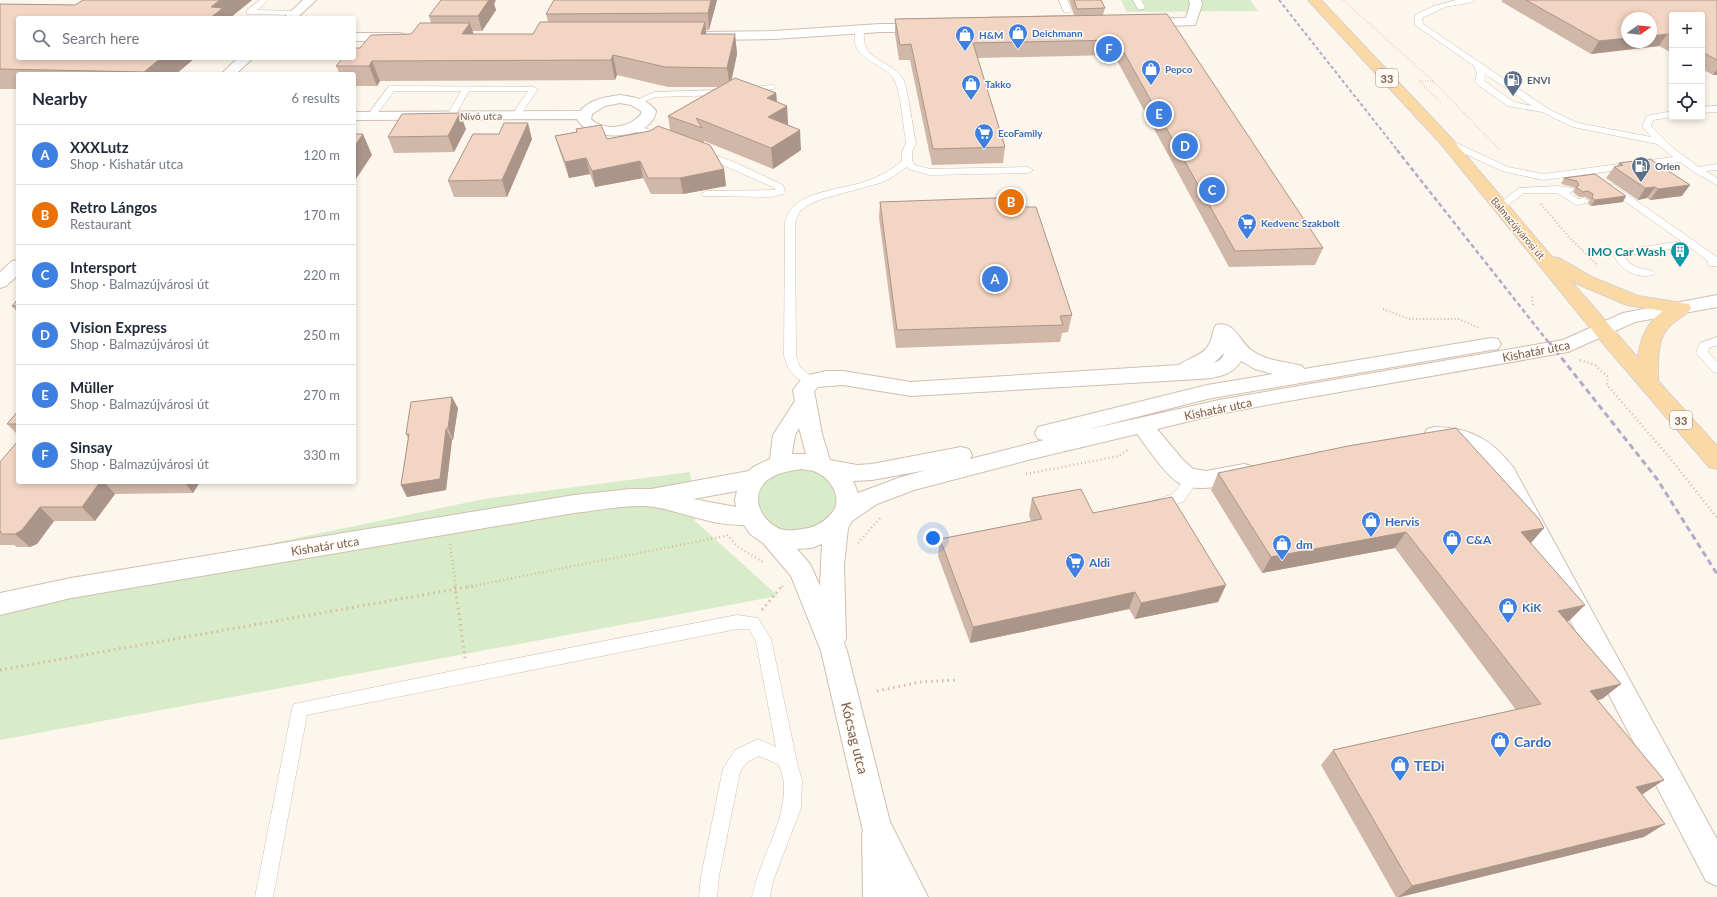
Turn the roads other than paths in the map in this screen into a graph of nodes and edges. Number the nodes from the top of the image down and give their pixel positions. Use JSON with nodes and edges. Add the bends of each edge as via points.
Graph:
{"nodes":[{"id":1,"x":264,"y":0,"type":"edge"},
{"id":2,"x":310,"y":0,"type":"edge"},
{"id":3,"x":1063,"y":0,"type":"edge"},
{"id":4,"x":1137,"y":0,"type":"edge"},
{"id":5,"x":1196,"y":0,"type":"edge"},
{"id":6,"x":1314,"y":0,"type":"edge"},
{"id":7,"x":1470,"y":0,"type":"edge"},
{"id":8,"x":1141,"y":7,"type":"dead end"},
{"id":9,"x":1067,"y":10,"type":"dead end"},
{"id":10,"x":293,"y":15,"type":"edge"},
{"id":11,"x":1128,"y":23,"type":"edge"},
{"id":12,"x":936,"y":27,"type":"edge"},
{"id":13,"x":860,"y":30,"type":"junction"},
{"id":14,"x":695,"y":36,"type":"edge"},
{"id":15,"x":356,"y":37,"type":"edge"},
{"id":16,"x":410,"y":37,"type":"edge"},
{"id":17,"x":244,"y":60,"type":"edge"},
{"id":18,"x":1476,"y":64,"type":"junction"},
{"id":19,"x":230,"y":72,"type":"edge"},
{"id":20,"x":771,"y":87,"type":"dead end"},
{"id":21,"x":468,"y":88,"type":"junction"},
{"id":22,"x":637,"y":102,"type":"junction"},
{"id":23,"x":1717,"y":109,"type":"edge"},
{"id":24,"x":1705,"y":110,"type":"edge"},
{"id":25,"x":1547,"y":112,"type":"junction"},
{"id":26,"x":516,"y":115,"type":"junction"},
{"id":27,"x":584,"y":115,"type":"junction"},
{"id":28,"x":1669,"y":115,"type":"edge"},
{"id":29,"x":356,"y":116,"type":"edge"},
{"id":30,"x":372,"y":116,"type":"junction"},
{"id":31,"x":450,"y":117,"type":"junction"},
{"id":32,"x":629,"y":128,"type":"junction"},
{"id":33,"x":1658,"y":141,"type":"junction"},
{"id":34,"x":674,"y":142,"type":"edge"},
{"id":35,"x":1447,"y":142,"type":"junction"},
{"id":36,"x":696,"y":151,"type":"edge"},
{"id":37,"x":1680,"y":159,"type":"junction"},
{"id":38,"x":907,"y":162,"type":"junction"},
{"id":39,"x":1717,"y":167,"type":"edge"},
{"id":40,"x":1028,"y":170,"type":"dead end"},
{"id":41,"x":1697,"y":170,"type":"junction"},
{"id":42,"x":1588,"y":171,"type":"junction"},
{"id":43,"x":1543,"y":177,"type":"junction"},
{"id":44,"x":1717,"y":182,"type":"edge"},
{"id":45,"x":1565,"y":190,"type":"junction"},
{"id":46,"x":706,"y":194,"type":"dead end"},
{"id":47,"x":1584,"y":201,"type":"dead end"},
{"id":48,"x":1500,"y":207,"type":"junction"},
{"id":49,"x":1690,"y":243,"type":"junction"},
{"id":50,"x":1538,"y":252,"type":"junction"},
{"id":51,"x":1713,"y":264,"type":"dead end"},
{"id":52,"x":16,"y":267,"type":"edge"},
{"id":53,"x":1649,"y":273,"type":"dead end"},
{"id":54,"x":0,"y":282,"type":"edge"},
{"id":55,"x":1717,"y":301,"type":"edge"},
{"id":56,"x":1682,"y":308,"type":"junction"},
{"id":57,"x":1603,"y":331,"type":"junction"},
{"id":58,"x":1717,"y":341,"type":"edge"},
{"id":59,"x":1717,"y":369,"type":"edge"},
{"id":60,"x":1314,"y":373,"type":"junction"},
{"id":61,"x":1648,"y":381,"type":"junction"},
{"id":62,"x":809,"y":390,"type":"junction"},
{"id":63,"x":1146,"y":432,"type":"junction"},
{"id":64,"x":1415,"y":438,"type":"edge"},
{"id":65,"x":1717,"y":461,"type":"edge"},
{"id":66,"x":780,"y":464,"type":"junction"},
{"id":67,"x":825,"y":466,"type":"junction"},
{"id":68,"x":1268,"y":467,"type":"edge"},
{"id":69,"x":1187,"y":477,"type":"junction"},
{"id":70,"x":756,"y":478,"type":"junction"},
{"id":71,"x":651,"y":498,"type":"junction"},
{"id":72,"x":1143,"y":508,"type":"edge"},
{"id":73,"x":749,"y":516,"type":"junction"},
{"id":74,"x":840,"y":520,"type":"junction"},
{"id":75,"x":770,"y":535,"type":"junction"},
{"id":76,"x":0,"y":604,"type":"edge"},
{"id":77,"x":834,"y":651,"type":"junction"},
{"id":78,"x":790,"y":767,"type":"junction"},
{"id":79,"x":876,"y":825,"type":"junction"},
{"id":80,"x":1717,"y":870,"type":"edge"},
{"id":81,"x":264,"y":897,"type":"edge"},
{"id":82,"x":708,"y":897,"type":"edge"},
{"id":83,"x":761,"y":897,"type":"edge"},
{"id":84,"x":879,"y":897,"type":"edge"},
{"id":85,"x":912,"y":897,"type":"edge"}],
"edges":[{"from":1,"to":10,"type":"lane","via":[[250,12]]},
{"from":2,"to":10,"type":"street"},
{"from":3,"to":9,"type":"lane"},
{"from":4,"to":8,"type":"lane"},
{"from":5,"to":11,"type":"street","via":[[1191,22]]},
{"from":6,"to":35,"type":"main road","name":"Balmazújvárosi út","number":"33"},
{"from":7,"to":18,"type":"lane","via":[[1441,5],[1418,17],[1419,25]]},
{"from":12,"to":13,"type":"street"},
{"from":13,"to":14,"type":"street","via":[[774,36]]},
{"from":13,"to":38,"type":"lane","via":[[858,38],[863,51],[875,62],[897,74],[900,80],[911,143],[907,152]]},
{"from":15,"to":16,"type":"street"},
{"from":17,"to":19,"type":"street"},
{"from":18,"to":25,"type":"lane"},
{"from":18,"to":25,"type":"lane","via":[[1481,70],[1479,81],[1512,104]]},
{"from":20,"to":22,"type":"lane","via":[[707,98],[654,95]]},
{"from":21,"to":26,"type":"lane","via":[[534,88]]},
{"from":21,"to":30,"type":"lane","via":[[392,88]]},
{"from":21,"to":31,"type":"lane"},
{"from":22,"to":27,"type":"street","via":[[610,100],[593,106]]},
{"from":22,"to":32,"type":"street","via":[[648,109],[648,114],[642,122]]},
{"from":23,"to":24,"type":"lane"},
{"from":25,"to":33,"type":"lane","via":[[1576,125]]},
{"from":26,"to":27,"type":"street","name":"Nívó utca"},
{"from":26,"to":31,"type":"street","name":"Nívó utca"},
{"from":27,"to":32,"type":"street","via":[[587,124],[600,130]]},
{"from":28,"to":33,"type":"lane","via":[[1650,118],[1646,126]]},
{"from":29,"to":30,"type":"street","name":"Nívó utca"},
{"from":30,"to":31,"type":"street","name":"Nívó utca"},
{"from":32,"to":34,"type":"lane"},
{"from":33,"to":37,"type":"lane"},
{"from":35,"to":43,"type":"lane","via":[[1505,169]]},
{"from":35,"to":48,"type":"main road","name":"Balmazújvárosi út","number":"33"},
{"from":36,"to":46,"type":"lane","via":[[780,187],[780,192],[771,194]]},
{"from":37,"to":41,"type":"lane"},
{"from":37,"to":42,"type":"lane"},
{"from":38,"to":40,"type":"lane","via":[[912,167],[930,172]]},
{"from":38,"to":62,"type":"lane","via":[[897,172],[869,184],[834,192],[796,208],[790,222],[790,356]]},
{"from":39,"to":41,"type":"lane"},
{"from":41,"to":44,"type":"lane"},
{"from":42,"to":43,"type":"lane"},
{"from":42,"to":49,"type":"lane"},
{"from":43,"to":45,"type":"lane"},
{"from":45,"to":47,"type":"lane","via":[[1576,202]]},
{"from":45,"to":48,"type":"lane","via":[[1522,190]]},
{"from":48,"to":50,"type":"main road","name":"Balmazújvárosi út","number":"33"},
{"from":49,"to":51,"type":"lane","via":[[1714,260]]},
{"from":49,"to":53,"type":"lane","via":[[1622,253],[1619,256],[1621,262],[1629,268]]},
{"from":50,"to":56,"type":"main road","via":[[1588,282],[1614,294],[1634,301]]},
{"from":50,"to":57,"type":"main road","name":"Balmazújvárosi út","number":"33"},
{"from":52,"to":54,"type":"street"},
{"from":55,"to":56,"type":"street"},
{"from":56,"to":57,"type":"street","via":[[1630,317]]},
{"from":56,"to":61,"type":"main road","via":[[1659,325],[1649,356]]},
{"from":57,"to":60,"type":"street","name":"Kishatár utca","via":[[1516,340]]},
{"from":57,"to":61,"type":"main road","name":"Balmazújvárosi út","number":"33"},
{"from":57,"to":63,"type":"street","name":"Kishatár utca","via":[[1555,349],[1219,407]]},
{"from":58,"to":59,"type":"lane","via":[[1704,346],[1702,353]]},
{"from":60,"to":62,"type":"street","via":[[1256,363],[1234,345],[1233,358],[1224,367],[1206,371],[911,389],[843,378],[826,378]]},
{"from":60,"to":67,"type":"street","name":"Kishatár utca","via":[[1208,392],[950,458],[857,473]]},
{"from":61,"to":65,"type":"main road","name":"Balmazújvárosi út","number":"33"},
{"from":62,"to":66,"type":"street","via":[[784,435]]},
{"from":62,"to":67,"type":"street","via":[[810,434]]},
{"from":63,"to":69,"type":"street"},
{"from":63,"to":74,"type":"street","name":"Kishatár utca","via":[[1028,452],[909,483],[869,498]]},
{"from":64,"to":80,"type":"street","via":[[1444,435],[1472,440],[1489,454],[1505,473]]},
{"from":66,"to":67,"type":"street","via":[[801,461]]},
{"from":66,"to":70,"type":"street"},
{"from":67,"to":74,"type":"street","via":[[839,476],[847,488],[848,501]]},
{"from":68,"to":69,"type":"street","via":[[1206,480]]},
{"from":69,"to":72,"type":"lane","via":[[1188,485],[1178,498]]},
{"from":70,"to":71,"type":"street"},
{"from":70,"to":73,"type":"street","via":[[746,496]]},
{"from":71,"to":73,"type":"street","via":[[740,517]]},
{"from":71,"to":76,"type":"street","name":"Kishatár utca","via":[[574,504],[72,588]]},
{"from":73,"to":75,"type":"street","via":[[758,527]]},
{"from":74,"to":75,"type":"street","via":[[822,534],[805,539],[787,540]]},
{"from":74,"to":77,"type":"street","via":[[832,565]]},
{"from":75,"to":77,"type":"street","via":[[801,571]]},
{"from":77,"to":79,"type":"street","name":"Kócsag utca"},
{"from":78,"to":81,"type":"lane","via":[[763,639],[753,623],[737,622],[300,709]]},
{"from":78,"to":82,"type":"lane","via":[[784,758],[758,747],[741,756],[732,769],[722,808]]},
{"from":78,"to":83,"type":"lane","via":[[793,780],[792,808],[764,881]]},
{"from":79,"to":84,"type":"street"},
{"from":79,"to":85,"type":"street"}]}
